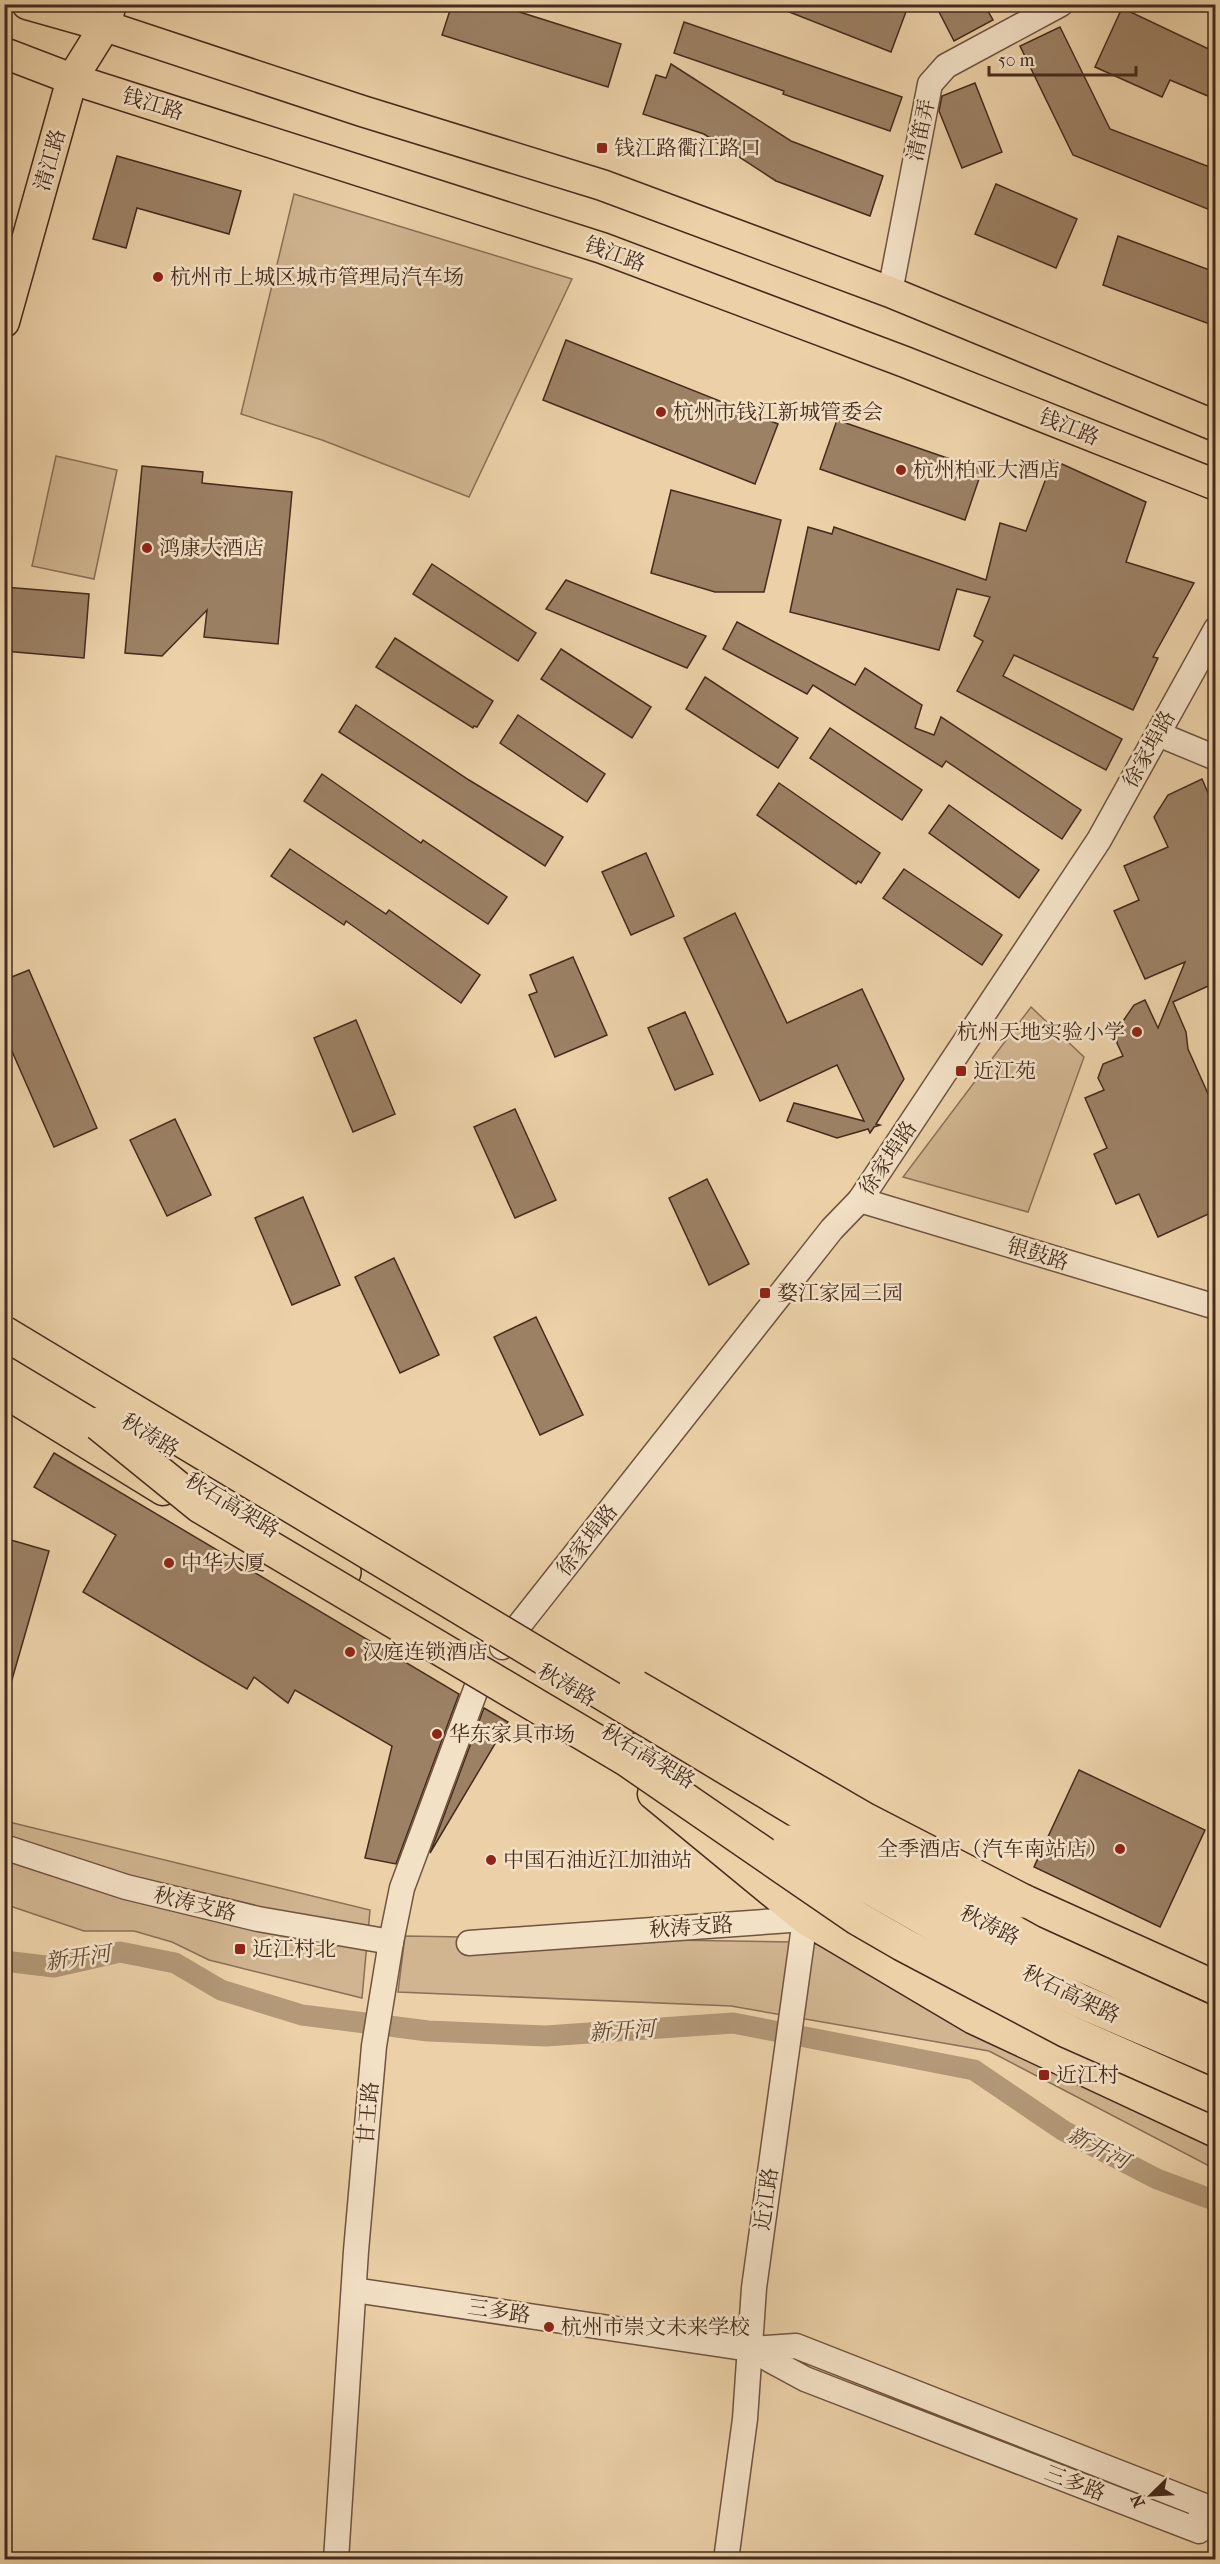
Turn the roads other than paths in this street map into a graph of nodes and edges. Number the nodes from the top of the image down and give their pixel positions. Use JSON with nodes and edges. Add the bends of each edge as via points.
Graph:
{"nodes":[{"id":1,"x":27,"y":4,"type":"edge"},
{"id":2,"x":1061,"y":4,"type":"edge"},
{"id":3,"x":108,"y":15,"type":"edge"},
{"id":4,"x":4,"y":53,"type":"edge"},
{"id":5,"x":72,"y":79,"type":"junction"},
{"id":6,"x":890,"y":292,"type":"junction"},
{"id":7,"x":4,"y":322,"type":"edge"},
{"id":8,"x":1215,"y":426,"type":"edge"},
{"id":9,"x":1215,"y":485,"type":"edge"},
{"id":10,"x":1215,"y":629,"type":"edge"},
{"id":11,"x":1158,"y":734,"type":"junction"},
{"id":12,"x":1215,"y":758,"type":"edge"},
{"id":13,"x":860,"y":1200,"type":"junction"},
{"id":14,"x":1215,"y":1308,"type":"edge"},
{"id":15,"x":4,"y":1333,"type":"edge"},
{"id":16,"x":4,"y":1366,"type":"edge"},
{"id":17,"x":4,"y":1392,"type":"edge"},
{"id":18,"x":99,"y":1424,"type":"junction"},
{"id":19,"x":501,"y":1647,"type":"junction"},
{"id":20,"x":479,"y":1681,"type":"junction"},
{"id":21,"x":616,"y":1763,"type":"junction"},
{"id":22,"x":4,"y":1847,"type":"edge"},
{"id":23,"x":844,"y":1848,"type":"junction"},
{"id":24,"x":824,"y":1885,"type":"junction"},
{"id":25,"x":805,"y":1919,"type":"junction"},
{"id":26,"x":391,"y":1942,"type":"junction"},
{"id":27,"x":469,"y":1943,"type":"dead end"},
{"id":28,"x":1215,"y":1988,"type":"edge"},
{"id":29,"x":1215,"y":2026,"type":"edge"},
{"id":30,"x":1215,"y":2060,"type":"edge"},
{"id":31,"x":1215,"y":2079,"type":"edge"},
{"id":32,"x":1215,"y":2097,"type":"edge"},
{"id":33,"x":1215,"y":2132,"type":"edge"},
{"id":34,"x":354,"y":2290,"type":"junction"},
{"id":35,"x":750,"y":2349,"type":"junction"},
{"id":36,"x":336,"y":2559,"type":"edge"},
{"id":37,"x":726,"y":2559,"type":"edge"}],
"edges":[{"from":1,"to":3,"type":"main road"},
{"from":2,"to":6,"type":"street","name":"清笛弄","via":[[946,66],[930,84]]},
{"from":3,"to":5,"type":"main road","name":"清江路"},
{"from":3,"to":6,"type":"main road","via":[[362,111],[602,185]]},
{"from":4,"to":5,"type":"main road","name":"钱江路"},
{"from":5,"to":7,"type":"main road","name":"清江路"},
{"from":5,"to":9,"type":"main road","name":"钱江路","via":[[602,248]]},
{"from":6,"to":8,"type":"main road"},
{"from":10,"to":11,"type":"street","name":"徐家埠路"},
{"from":11,"to":12,"type":"street"},
{"from":11,"to":13,"type":"street","name":"徐家埠路","via":[[1099,840]]},
{"from":13,"to":14,"type":"street","name":"银鼓路"},
{"from":13,"to":19,"type":"street","name":"徐家埠路","via":[[832,1229]]},
{"from":15,"to":19,"type":"main road","name":"秋涛路","via":[[113,1412]]},
{"from":15,"to":28,"type":"highway","bridge":true,"via":[[52,1350],[866,1820],[1023,1901]]},
{"from":15,"to":29,"type":"highway","name":"秋石高架路","bridge":true,"via":[[815,1821],[1031,1942]]},
{"from":16,"to":18,"type":"highway","name":"秋石高架路"},
{"from":17,"to":20,"type":"main road","name":"秋涛路","via":[[307,1580]]},
{"from":18,"to":30,"type":"highway","name":"秋石高架路","bridge":true,"via":[[869,1888],[1080,2001]]},
{"from":18,"to":32,"type":"highway","bridge":true,"via":[[200,1506],[626,1759],[857,1918],[1067,2031]]},
{"from":19,"to":23,"type":"main road","name":"秋涛路"},
{"from":20,"to":21,"type":"main road","name":"秋涛路"},
{"from":20,"to":26,"type":"street","name":"甘王路","via":[[402,1888]]},
{"from":21,"to":24,"type":"main road","name":"秋涛路"},
{"from":21,"to":25,"type":"main road"},
{"from":22,"to":26,"type":"street","name":"秋涛支路","via":[[137,1890],[258,1919]]},
{"from":23,"to":24,"type":"street","name":"近江路"},
{"from":23,"to":29,"type":"main road","name":"秋涛路","via":[[1031,1945],[1160,2006]]},
{"from":24,"to":25,"type":"street","name":"近江路"},
{"from":24,"to":31,"type":"main road","name":"秋涛路","via":[[1012,1988]]},
{"from":25,"to":27,"type":"street","name":"秋涛支路"},
{"from":25,"to":33,"type":"main road","via":[[974,2019]]},
{"from":25,"to":35,"type":"street","name":"近江路","via":[[754,2288]]},
{"from":26,"to":34,"type":"street","name":"甘王路","via":[[374,2046]]},
{"from":34,"to":35,"type":"street","name":"三多路"},
{"from":34,"to":36,"type":"street","name":"甘王路"},
{"from":35,"to":35,"type":"street","name":"三多路","via":[[804,2379],[1199,2531],[1202,2505],[796,2346]]},
{"from":35,"to":37,"type":"street","name":"近江路"}]}
